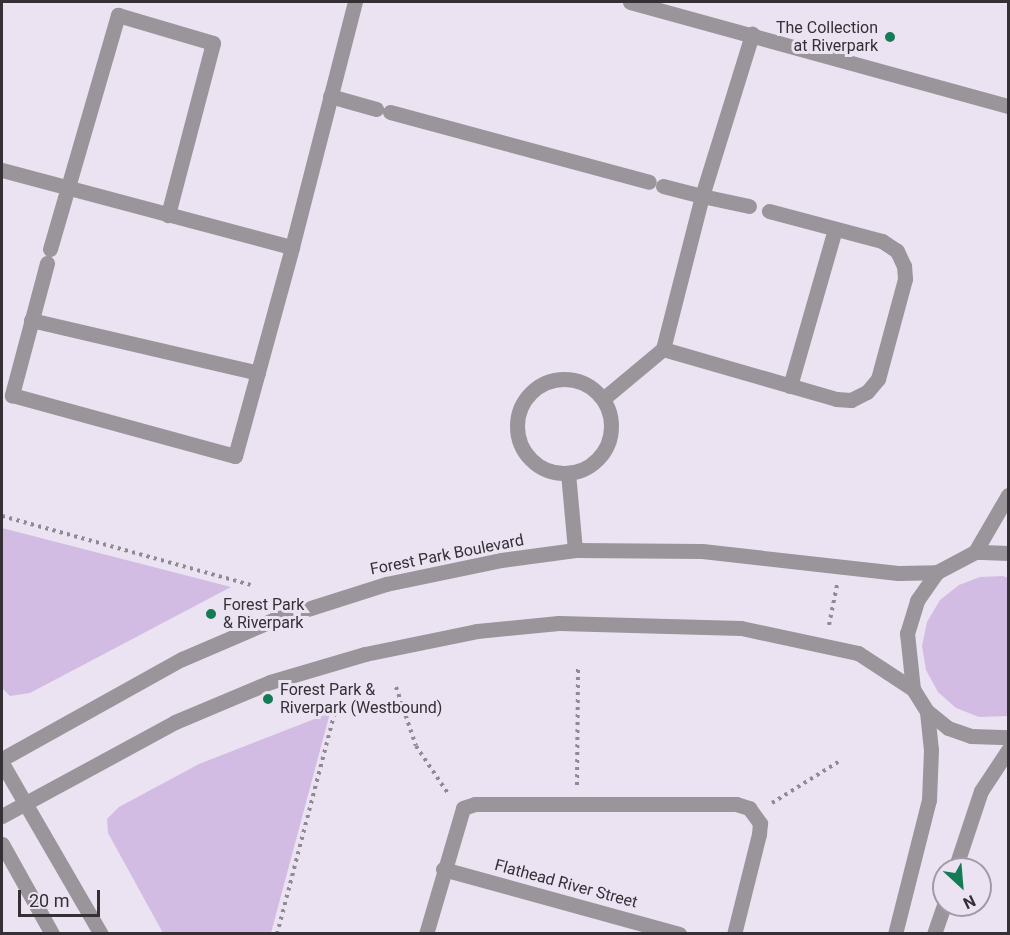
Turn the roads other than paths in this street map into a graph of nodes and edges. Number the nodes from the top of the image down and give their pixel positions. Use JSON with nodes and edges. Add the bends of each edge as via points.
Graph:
{"nodes":[{"id":1,"x":355,"y":2,"type":"edge"},
{"id":2,"x":630,"y":2,"type":"edge"},
{"id":3,"x":752,"y":34,"type":"junction"},
{"id":4,"x":330,"y":96,"type":"junction"},
{"id":5,"x":1008,"y":106,"type":"edge"},
{"id":6,"x":2,"y":170,"type":"edge"},
{"id":7,"x":66,"y":189,"type":"junction"},
{"id":8,"x":702,"y":196,"type":"junction"},
{"id":9,"x":749,"y":206,"type":"dead end"},
{"id":10,"x":769,"y":211,"type":"dead end"},
{"id":11,"x":168,"y":215,"type":"junction"},
{"id":12,"x":835,"y":229,"type":"junction"},
{"id":13,"x":292,"y":247,"type":"junction"},
{"id":14,"x":32,"y":320,"type":"junction"},
{"id":15,"x":663,"y":349,"type":"junction"},
{"id":16,"x":258,"y":373,"type":"junction"},
{"id":17,"x":790,"y":386,"type":"junction"},
{"id":18,"x":603,"y":399,"type":"junction"},
{"id":19,"x":568,"y":473,"type":"junction"},
{"id":20,"x":1008,"y":495,"type":"edge"},
{"id":21,"x":575,"y":550,"type":"junction"},
{"id":22,"x":975,"y":552,"type":"junction"},
{"id":23,"x":1008,"y":553,"type":"edge"},
{"id":24,"x":937,"y":572,"type":"junction"},
{"id":25,"x":914,"y":689,"type":"junction"},
{"id":26,"x":927,"y":711,"type":"junction"},
{"id":27,"x":1008,"y":736,"type":"edge"},
{"id":28,"x":1008,"y":750,"type":"edge"},
{"id":29,"x":2,"y":761,"type":"edge"},
{"id":30,"x":25,"y":803,"type":"junction"},
{"id":31,"x":2,"y":816,"type":"edge"},
{"id":32,"x":2,"y":844,"type":"edge"},
{"id":33,"x":959,"y":857,"type":"edge"},
{"id":34,"x":443,"y":869,"type":"junction"},
{"id":35,"x":940,"y":917,"type":"edge"},
{"id":36,"x":52,"y":933,"type":"edge"},
{"id":37,"x":101,"y":933,"type":"edge"},
{"id":38,"x":426,"y":933,"type":"edge"},
{"id":39,"x":679,"y":933,"type":"edge"},
{"id":40,"x":734,"y":933,"type":"edge"},
{"id":41,"x":895,"y":933,"type":"edge"},
{"id":42,"x":934,"y":933,"type":"edge"}],
"edges":[{"from":1,"to":4,"type":"street"},
{"from":2,"to":3,"type":"street"},
{"from":3,"to":5,"type":"street"},
{"from":3,"to":8,"type":"street"},
{"from":4,"to":8,"type":"street"},
{"from":4,"to":13,"type":"street"},
{"from":6,"to":7,"type":"street"},
{"from":7,"to":11,"type":"street"},
{"from":7,"to":11,"type":"street","via":[[118,15],[213,43]]},
{"from":7,"to":14,"type":"street"},
{"from":8,"to":9,"type":"street"},
{"from":8,"to":15,"type":"street"},
{"from":10,"to":12,"type":"street"},
{"from":11,"to":13,"type":"street"},
{"from":12,"to":17,"type":"street"},
{"from":12,"to":17,"type":"street","via":[[882,241],[897,251],[904,266],[905,279],[878,379],[867,392],[851,400]]},
{"from":13,"to":16,"type":"street"},
{"from":14,"to":16,"type":"street"},
{"from":14,"to":16,"type":"street","via":[[12,395],[235,456]]},
{"from":15,"to":17,"type":"street"},
{"from":15,"to":18,"type":"street"},
{"from":18,"to":19,"type":"street","via":[[611,430],[607,446],[591,464]]},
{"from":18,"to":19,"type":"street","via":[[579,381],[549,381],[535,388],[518,413],[519,443],[527,456],[539,466]]},
{"from":19,"to":21,"type":"street"},
{"from":20,"to":22,"type":"street"},
{"from":21,"to":24,"type":"street","name":"Forest Park Boulevard","via":[[702,551],[898,573]]},
{"from":21,"to":29,"type":"street","name":"Forest Park Boulevard","via":[[501,560],[386,584],[273,620],[182,659]]},
{"from":22,"to":23,"type":"street"},
{"from":22,"to":24,"type":"street"},
{"from":24,"to":25,"type":"street","via":[[917,601],[907,633]]},
{"from":25,"to":26,"type":"street"},
{"from":25,"to":30,"type":"street","via":[[858,653],[741,628],[559,623],[477,632],[365,654],[270,682],[175,722]]},
{"from":26,"to":27,"type":"street","via":[[948,728],[971,736]]},
{"from":26,"to":41,"type":"street","via":[[931,750],[929,800]]},
{"from":28,"to":33,"type":"street","via":[[981,791]]},
{"from":29,"to":30,"type":"street"},
{"from":30,"to":31,"type":"street"},
{"from":30,"to":37,"type":"street"},
{"from":32,"to":36,"type":"street"},
{"from":34,"to":38,"type":"street"},
{"from":34,"to":39,"type":"street","name":"Flathead River Street"},
{"from":34,"to":40,"type":"street","via":[[463,808],[475,804],[736,804],[756,813],[759,834]]},
{"from":35,"to":42,"type":"street"}]}
